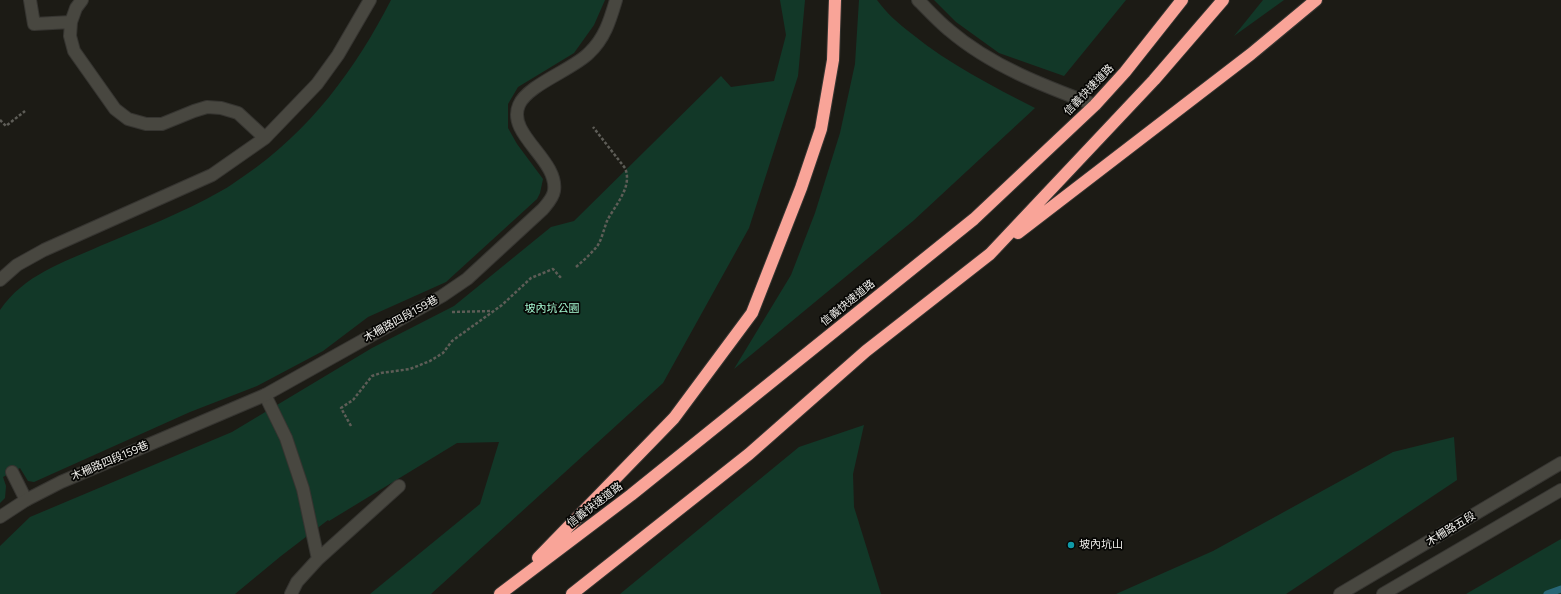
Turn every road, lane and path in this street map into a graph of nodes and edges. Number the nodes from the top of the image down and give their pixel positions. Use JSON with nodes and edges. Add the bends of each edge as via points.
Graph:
{"nodes":[{"id":1,"x":30,"y":0,"type":"edge"},
{"id":2,"x":82,"y":0,"type":"edge"},
{"id":3,"x":370,"y":0,"type":"edge"},
{"id":4,"x":616,"y":0,"type":"edge"},
{"id":5,"x":835,"y":0,"type":"edge"},
{"id":6,"x":918,"y":0,"type":"edge"},
{"id":7,"x":1182,"y":0,"type":"edge"},
{"id":8,"x":1223,"y":0,"type":"edge"},
{"id":9,"x":1316,"y":0,"type":"edge"},
{"id":10,"x":71,"y":22,"type":"junction"},
{"id":11,"x":1095,"y":105,"type":"junction"},
{"id":12,"x":25,"y":111,"type":"dead end"},
{"id":13,"x":0,"y":120,"type":"edge"},
{"id":14,"x":593,"y":127,"type":"dead end"},
{"id":15,"x":265,"y":138,"type":"junction"},
{"id":16,"x":990,"y":254,"type":"junction"},
{"id":17,"x":576,"y":267,"type":"dead end"},
{"id":18,"x":562,"y":279,"type":"dead end"},
{"id":19,"x":0,"y":280,"type":"edge"},
{"id":20,"x":492,"y":311,"type":"junction"},
{"id":21,"x":451,"y":312,"type":"dead end"},
{"id":22,"x":265,"y":396,"type":"junction"},
{"id":23,"x":352,"y":426,"type":"dead end"},
{"id":24,"x":1561,"y":463,"type":"edge"},
{"id":25,"x":12,"y":472,"type":"dead end"},
{"id":26,"x":399,"y":486,"type":"dead end"},
{"id":27,"x":1561,"y":490,"type":"edge"},
{"id":28,"x":26,"y":500,"type":"junction"},
{"id":29,"x":0,"y":517,"type":"edge"},
{"id":30,"x":318,"y":559,"type":"junction"},
{"id":31,"x":510,"y":586,"type":"junction"},
{"id":32,"x":291,"y":594,"type":"edge"},
{"id":33,"x":500,"y":594,"type":"edge"},
{"id":34,"x":572,"y":594,"type":"edge"},
{"id":35,"x":1340,"y":594,"type":"edge"},
{"id":36,"x":1383,"y":594,"type":"edge"}],
"edges":[{"from":1,"to":10,"type":"street","via":[[34,24]]},
{"from":2,"to":10,"type":"street"},
{"from":3,"to":15,"type":"street","via":[[338,55],[317,84]]},
{"from":4,"to":22,"type":"street","name":"木柵路四段159巷","via":[[602,39],[588,55],[527,93],[519,105],[517,119],[521,129],[548,166],[553,181],[552,197],[543,209],[467,279],[442,296]]},
{"from":5,"to":31,"type":"highway","via":[[833,60],[821,129],[752,313],[674,418]]},
{"from":6,"to":11,"type":"street","via":[[949,30],[985,56],[1024,76]]},
{"from":7,"to":11,"type":"highway","name":"信義快速道路","via":[[1125,72]]},
{"from":8,"to":16,"type":"highway","via":[[1154,80]]},
{"from":9,"to":16,"type":"highway","via":[[1251,54]]},
{"from":10,"to":15,"type":"street","via":[[70,36],[74,52],[115,108],[128,119],[146,124],[162,124],[207,107],[221,108],[238,113]]},
{"from":11,"to":31,"type":"highway","name":"信義快速道路","via":[[974,219],[631,495]]},
{"from":12,"to":13,"type":"path","via":[[6,126]]},
{"from":14,"to":17,"type":"path","via":[[625,168],[628,181],[622,197],[606,223],[599,243]]},
{"from":15,"to":19,"type":"street","via":[[212,175],[44,250],[17,265]]},
{"from":16,"to":34,"type":"highway","via":[[866,350],[749,454]]},
{"from":18,"to":20,"type":"path","via":[[553,269],[531,278]]},
{"from":20,"to":21,"type":"path"},
{"from":20,"to":23,"type":"path","via":[[430,361],[410,369],[372,376],[353,400],[341,408]]},
{"from":22,"to":28,"type":"street","name":"木柵路四段159巷","via":[[61,482]]},
{"from":22,"to":30,"type":"street","via":[[286,438],[303,489]]},
{"from":24,"to":35,"type":"street","name":"木柵路五段"},
{"from":25,"to":28,"type":"street"},
{"from":26,"to":30,"type":"street"},
{"from":27,"to":36,"type":"street","name":"木柵路五段"},
{"from":28,"to":29,"type":"street","name":"木柵路四段159巷"},
{"from":30,"to":32,"type":"street","via":[[297,582]]},
{"from":31,"to":33,"type":"highway","name":"信義快速道路"}]}
